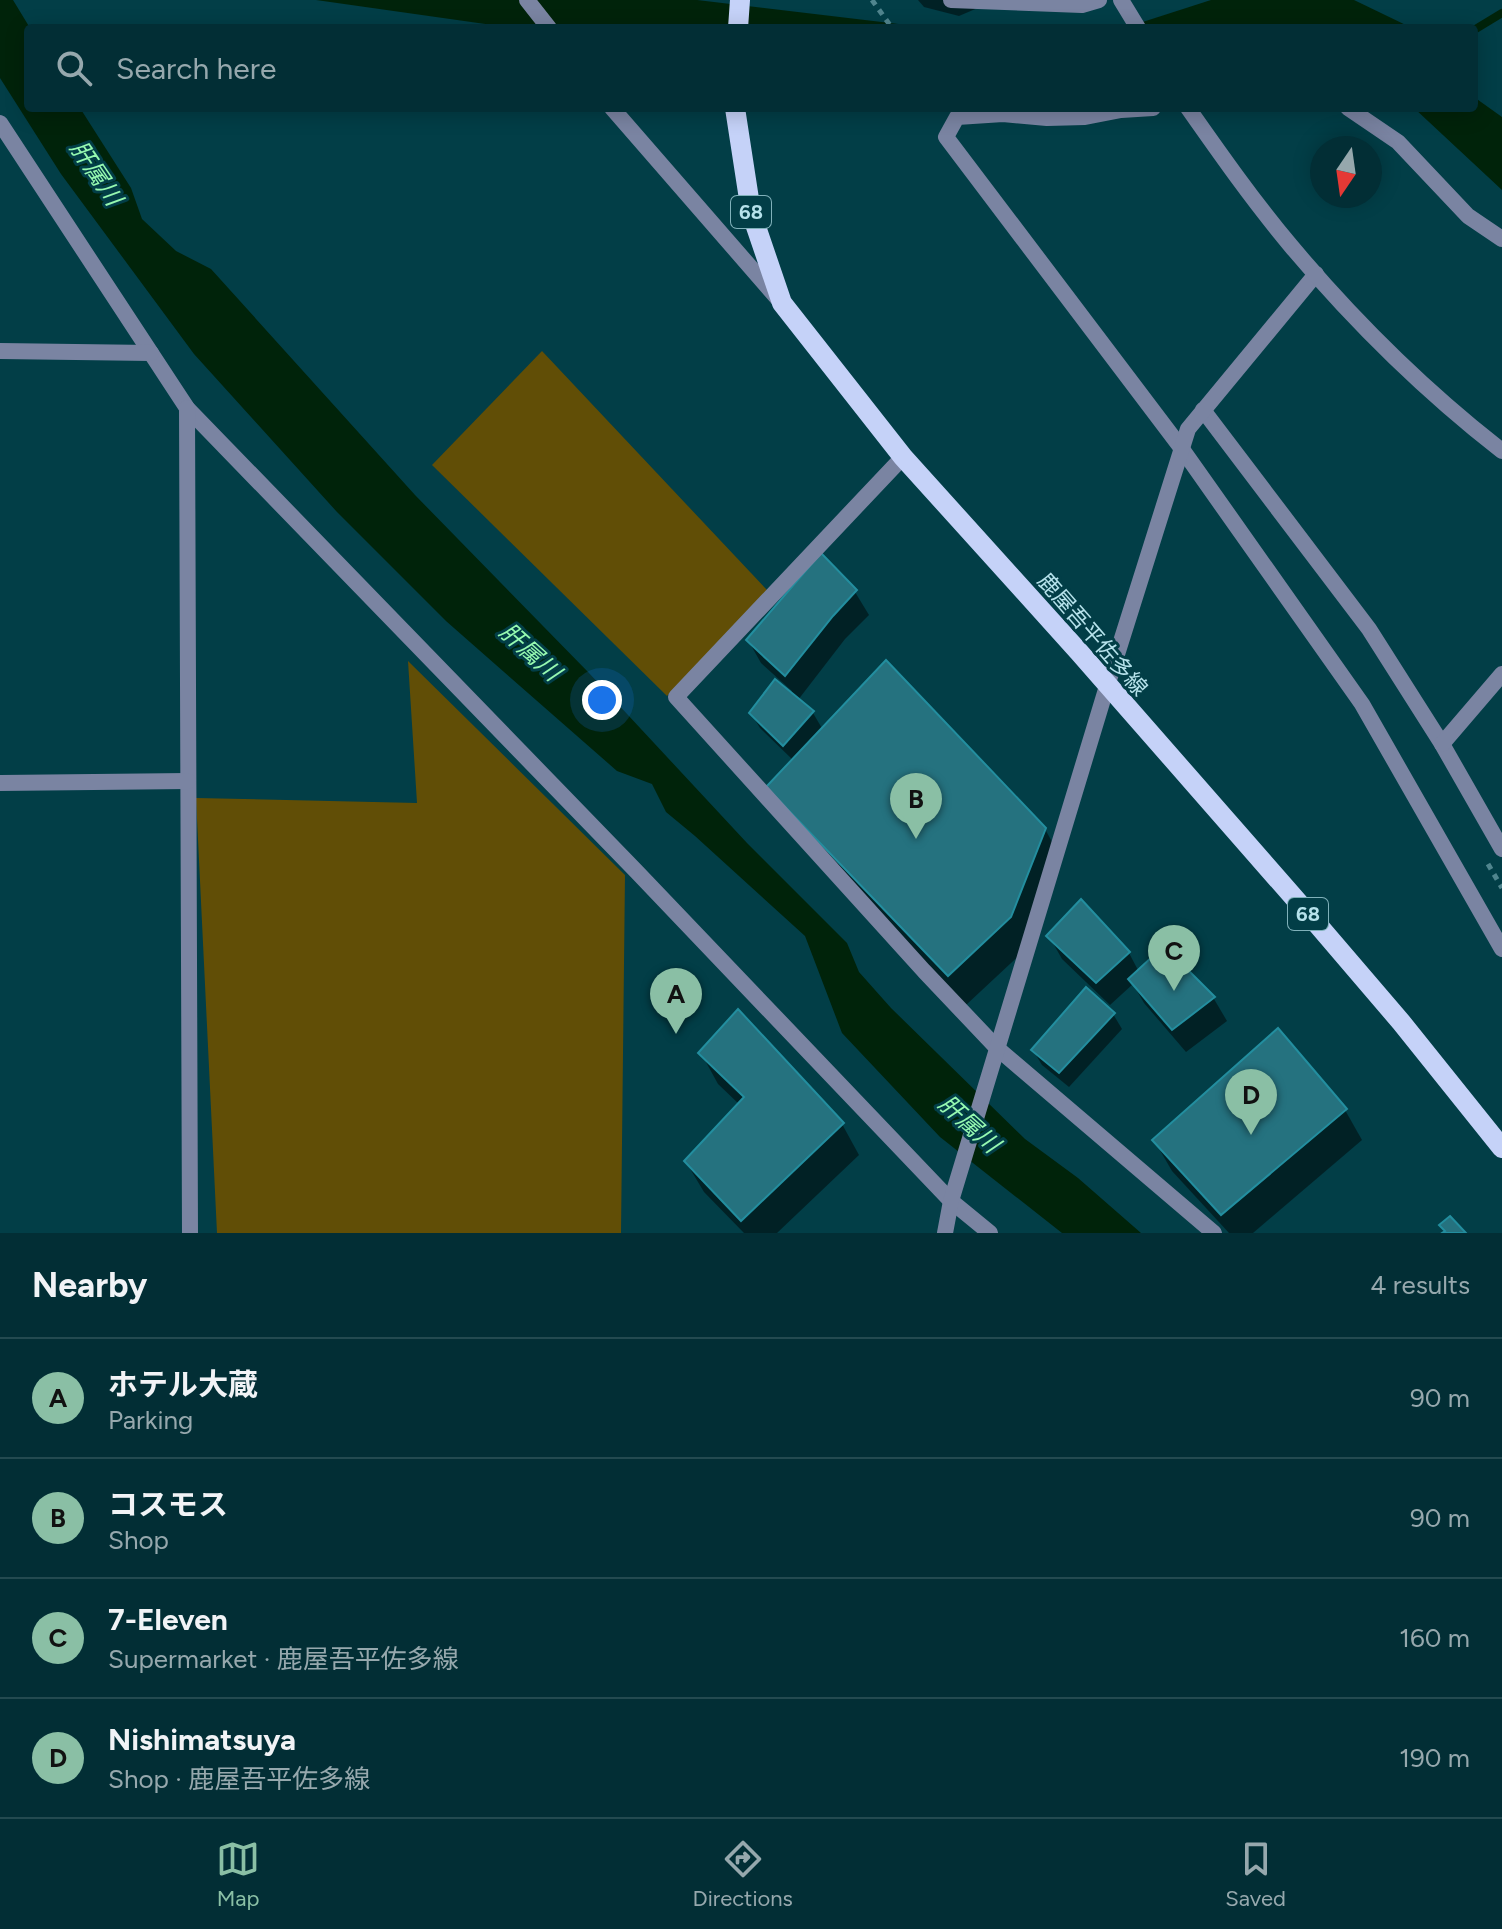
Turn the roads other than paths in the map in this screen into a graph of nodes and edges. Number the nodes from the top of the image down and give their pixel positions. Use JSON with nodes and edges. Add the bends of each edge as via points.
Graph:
{"nodes":[{"id":1,"x":527,"y":0,"type":"edge"},
{"id":2,"x":740,"y":0,"type":"edge"},
{"id":3,"x":951,"y":0,"type":"edge"},
{"id":4,"x":1099,"y":0,"type":"edge"},
{"id":5,"x":1121,"y":0,"type":"edge"},
{"id":6,"x":546,"y":24,"type":"edge"},
{"id":7,"x":738,"y":24,"type":"edge"},
{"id":8,"x":1136,"y":24,"type":"edge"},
{"id":9,"x":615,"y":112,"type":"edge"},
{"id":10,"x":1111,"y":112,"type":"edge"},
{"id":11,"x":1191,"y":112,"type":"edge"},
{"id":12,"x":1354,"y":112,"type":"edge"},
{"id":13,"x":734,"y":113,"type":"edge"},
{"id":14,"x":0,"y":123,"type":"edge"},
{"id":15,"x":1502,"y":239,"type":"edge"},
{"id":16,"x":1316,"y":274,"type":"junction"},
{"id":17,"x":782,"y":303,"type":"junction"},
{"id":18,"x":0,"y":351,"type":"edge"},
{"id":19,"x":151,"y":353,"type":"junction"},
{"id":20,"x":187,"y":408,"type":"junction"},
{"id":21,"x":1203,"y":410,"type":"junction"},
{"id":22,"x":1182,"y":449,"type":"junction"},
{"id":23,"x":1502,"y":451,"type":"edge"},
{"id":24,"x":903,"y":457,"type":"junction"},
{"id":25,"x":1502,"y":674,"type":"edge"},
{"id":26,"x":1107,"y":686,"type":"junction"},
{"id":27,"x":1442,"y":744,"type":"junction"},
{"id":28,"x":188,"y":781,"type":"junction"},
{"id":29,"x":0,"y":783,"type":"edge"},
{"id":30,"x":1502,"y":849,"type":"edge"},
{"id":31,"x":1502,"y":949,"type":"edge"},
{"id":32,"x":997,"y":1048,"type":"junction"},
{"id":33,"x":1502,"y":1148,"type":"edge"},
{"id":34,"x":951,"y":1201,"type":"junction"},
{"id":35,"x":190,"y":1233,"type":"edge"},
{"id":36,"x":945,"y":1233,"type":"edge"},
{"id":37,"x":990,"y":1233,"type":"edge"},
{"id":38,"x":1214,"y":1233,"type":"edge"}],
"edges":[{"from":1,"to":6,"type":"street"},
{"from":2,"to":7,"type":"main road"},
{"from":3,"to":4,"type":"street","via":[[1082,5]]},
{"from":5,"to":8,"type":"street"},
{"from":9,"to":17,"type":"street"},
{"from":10,"to":22,"type":"street","via":[[1085,117],[957,117],[946,137]]},
{"from":11,"to":16,"type":"street","via":[[1253,199]]},
{"from":12,"to":15,"type":"street","via":[[1398,142],[1468,216]]},
{"from":13,"to":17,"type":"main road","name":"鹿屋吾平佐多線","number":"68","via":[[751,212]]},
{"from":14,"to":19,"type":"street"},
{"from":16,"to":21,"type":"street"},
{"from":16,"to":23,"type":"street","via":[[1445,407]]},
{"from":17,"to":24,"type":"main road","name":"鹿屋吾平佐多線","number":"68"},
{"from":18,"to":19,"type":"street"},
{"from":19,"to":20,"type":"street"},
{"from":20,"to":28,"type":"street"},
{"from":20,"to":34,"type":"street"},
{"from":21,"to":22,"type":"street","via":[[1188,429]]},
{"from":21,"to":27,"type":"street","via":[[1369,629]]},
{"from":22,"to":26,"type":"street"},
{"from":22,"to":31,"type":"street","via":[[1362,704]]},
{"from":24,"to":26,"type":"main road","name":"鹿屋吾平佐多線","number":"68"},
{"from":24,"to":32,"type":"street","via":[[676,697]]},
{"from":25,"to":27,"type":"street"},
{"from":26,"to":32,"type":"street"},
{"from":26,"to":33,"type":"main road","name":"鹿屋吾平佐多線","number":"68","via":[[1392,1012]]},
{"from":27,"to":30,"type":"street"},
{"from":28,"to":29,"type":"street"},
{"from":28,"to":35,"type":"street"},
{"from":32,"to":34,"type":"street"},
{"from":32,"to":38,"type":"street"},
{"from":34,"to":36,"type":"street"},
{"from":34,"to":37,"type":"street"}]}
